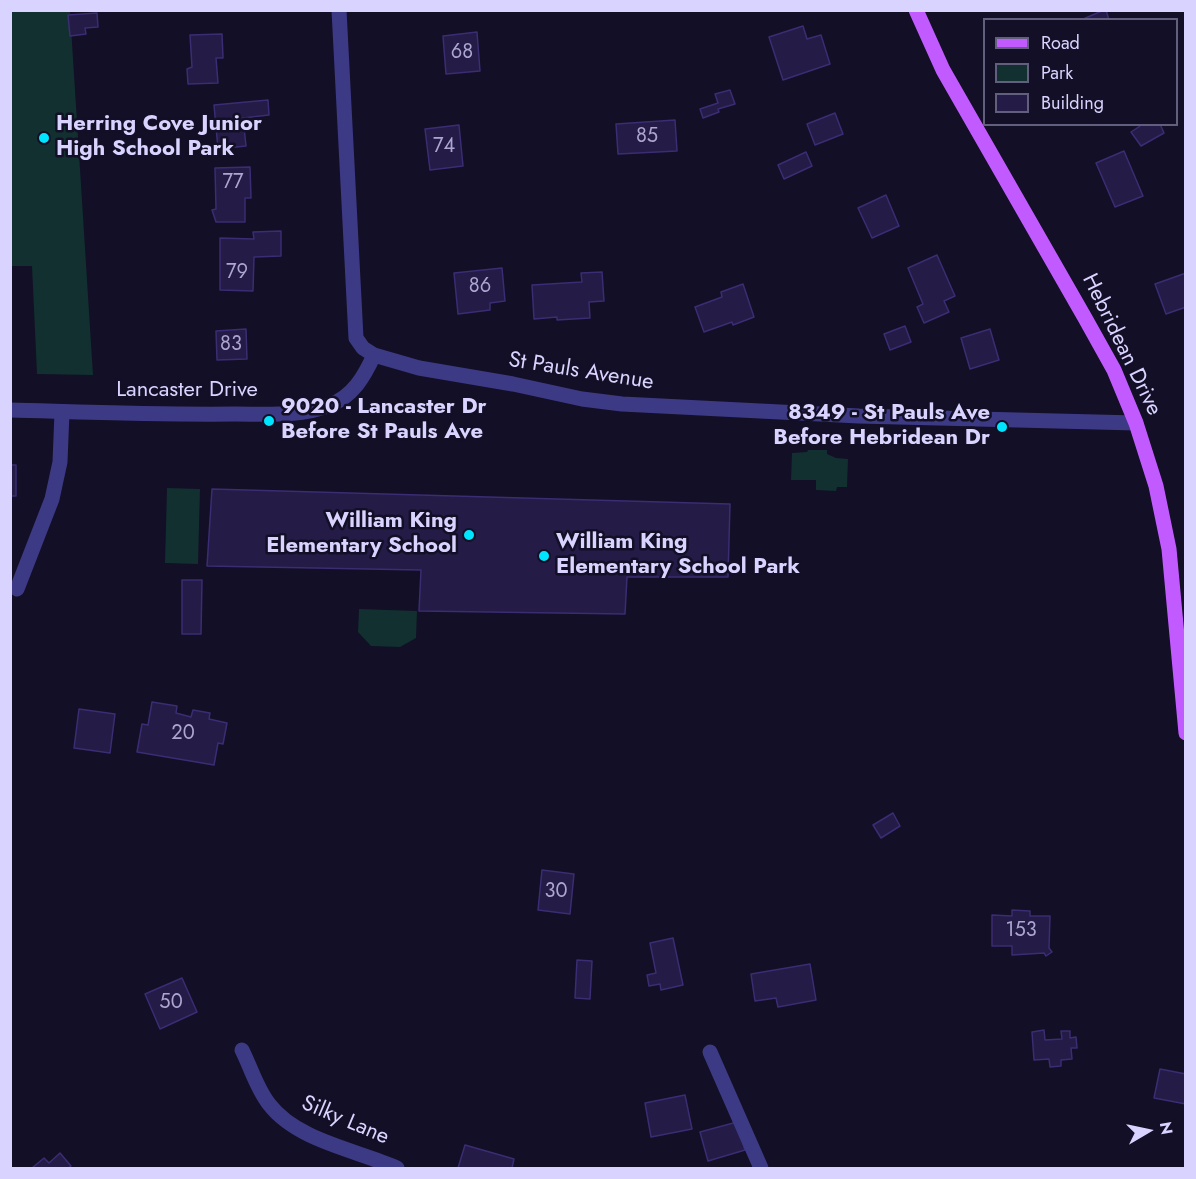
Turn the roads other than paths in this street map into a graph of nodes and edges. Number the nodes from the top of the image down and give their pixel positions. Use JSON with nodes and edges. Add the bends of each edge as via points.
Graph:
{"nodes":[{"id":1,"x":339,"y":10,"type":"edge"},
{"id":2,"x":916,"y":10,"type":"edge"},
{"id":3,"x":374,"y":355,"type":"junction"},
{"id":4,"x":10,"y":410,"type":"edge"},
{"id":5,"x":62,"y":411,"type":"junction"},
{"id":6,"x":1136,"y":423,"type":"junction"},
{"id":7,"x":17,"y":589,"type":"dead end"},
{"id":8,"x":1185,"y":733,"type":"edge"},
{"id":9,"x":242,"y":1050,"type":"dead end"},
{"id":10,"x":710,"y":1052,"type":"dead end"},
{"id":11,"x":397,"y":1168,"type":"edge"},
{"id":12,"x":761,"y":1168,"type":"edge"}],
"edges":[{"from":1,"to":3,"type":"street","via":[[356,338]]},
{"from":2,"to":6,"type":"main road","name":"Hebridean Drive","via":[[943,70],[1091,328]]},
{"from":3,"to":5,"type":"street","name":"Lancaster Drive","via":[[366,374],[350,393],[329,406],[300,413],[162,415]]},
{"from":3,"to":6,"type":"street","name":"St Pauls Avenue","via":[[419,368],[622,404],[859,416]]},
{"from":4,"to":5,"type":"street","name":"Lancaster Drive"},
{"from":5,"to":7,"type":"street","via":[[60,462],[52,499]]},
{"from":6,"to":8,"type":"main road","name":"Hebridean Drive","via":[[1156,486],[1169,549]]},
{"from":9,"to":11,"type":"street","name":"Silky Lane","via":[[265,1098],[284,1120]]},
{"from":10,"to":12,"type":"street"}]}
